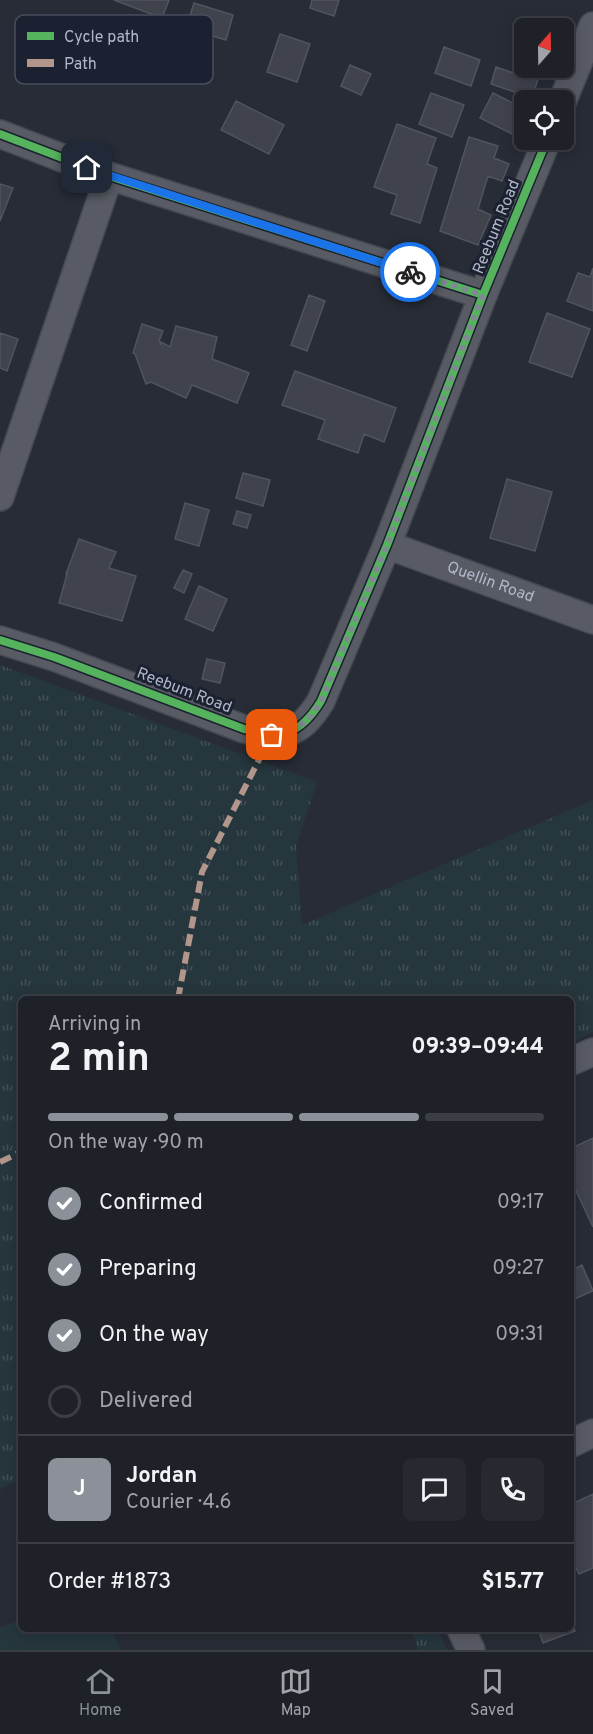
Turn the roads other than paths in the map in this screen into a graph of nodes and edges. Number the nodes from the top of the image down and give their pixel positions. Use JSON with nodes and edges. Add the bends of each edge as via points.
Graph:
{"nodes":[{"id":1,"x":593,"y":26,"type":"edge"},
{"id":2,"x":567,"y":90,"type":"edge"},
{"id":3,"x":0,"y":134,"type":"edge"},
{"id":4,"x":543,"y":150,"type":"edge"},
{"id":5,"x":109,"y":176,"type":"junction"},
{"id":6,"x":483,"y":295,"type":"junction"},
{"id":7,"x":0,"y":496,"type":"edge"},
{"id":8,"x":387,"y":545,"type":"junction"},
{"id":9,"x":593,"y":620,"type":"edge"},
{"id":10,"x":0,"y":640,"type":"edge"},
{"id":11,"x":593,"y":1052,"type":"edge"},
{"id":12,"x":574,"y":1060,"type":"edge"},
{"id":13,"x":593,"y":1433,"type":"edge"},
{"id":14,"x":574,"y":1442,"type":"edge"},
{"id":15,"x":462,"y":1632,"type":"edge"},
{"id":16,"x":471,"y":1650,"type":"edge"}],
"edges":[{"from":1,"to":2,"type":"street"},
{"from":3,"to":5,"type":"street"},
{"from":4,"to":6,"type":"street","name":"Reebum Road"},
{"from":5,"to":6,"type":"street"},
{"from":5,"to":7,"type":"street"},
{"from":6,"to":8,"type":"street","name":"Reebum Road"},
{"from":8,"to":9,"type":"street","name":"Quellin Road"},
{"from":8,"to":10,"type":"street","name":"Reebum Road","via":[[321,701],[309,719],[296,729],[272,735],[244,729]]},
{"from":11,"to":12,"type":"street"},
{"from":13,"to":14,"type":"street"},
{"from":15,"to":16,"type":"street"}]}
